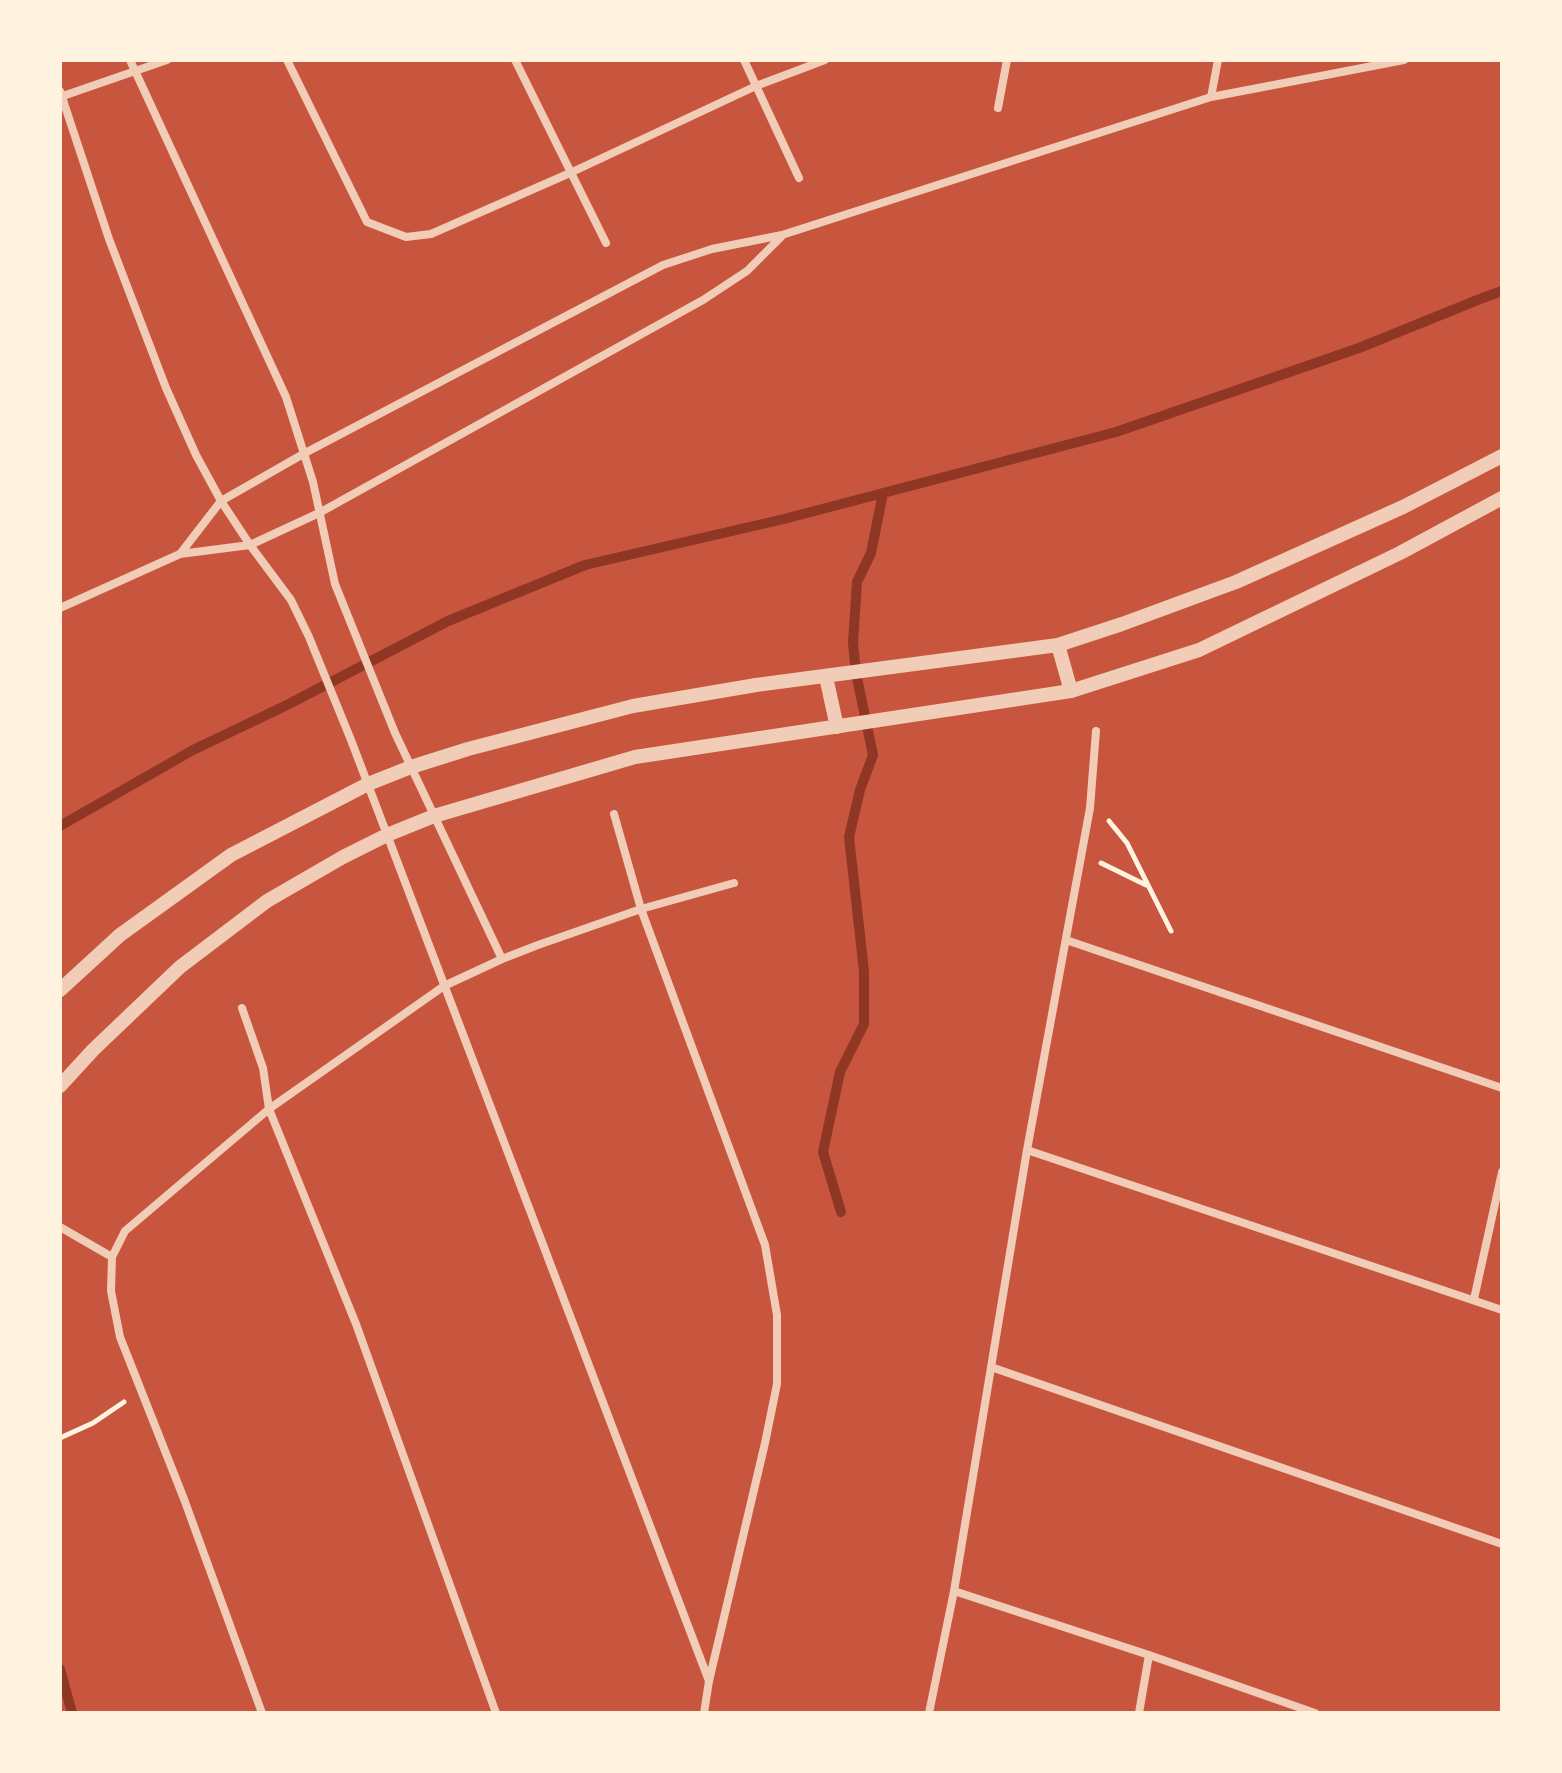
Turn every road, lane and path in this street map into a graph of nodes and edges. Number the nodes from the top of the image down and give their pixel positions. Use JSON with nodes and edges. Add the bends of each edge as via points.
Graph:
{"nodes":[{"id":1,"x":130,"y":60,"type":"edge"},
{"id":2,"x":167,"y":60,"type":"edge"},
{"id":3,"x":287,"y":60,"type":"edge"},
{"id":4,"x":515,"y":60,"type":"edge"},
{"id":5,"x":744,"y":60,"type":"edge"},
{"id":6,"x":825,"y":60,"type":"edge"},
{"id":7,"x":1007,"y":60,"type":"edge"},
{"id":8,"x":1218,"y":60,"type":"edge"},
{"id":9,"x":1404,"y":60,"type":"edge"},
{"id":10,"x":135,"y":71,"type":"junction"},
{"id":11,"x":756,"y":86,"type":"junction"},
{"id":12,"x":61,"y":95,"type":"edge"},
{"id":13,"x":1211,"y":97,"type":"junction"},
{"id":14,"x":998,"y":108,"type":"dead end"},
{"id":15,"x":570,"y":173,"type":"junction"},
{"id":16,"x":799,"y":178,"type":"dead end"},
{"id":17,"x":782,"y":235,"type":"junction"},
{"id":18,"x":606,"y":243,"type":"dead end"},
{"id":19,"x":305,"y":453,"type":"junction"},
{"id":20,"x":1502,"y":456,"type":"edge"},
{"id":21,"x":1502,"y":498,"type":"edge"},
{"id":22,"x":221,"y":501,"type":"junction"},
{"id":23,"x":319,"y":513,"type":"junction"},
{"id":24,"x":250,"y":545,"type":"junction"},
{"id":25,"x":180,"y":554,"type":"junction"},
{"id":26,"x":60,"y":608,"type":"edge"},
{"id":27,"x":1058,"y":645,"type":"junction"},
{"id":28,"x":826,"y":677,"type":"junction"},
{"id":29,"x":1071,"y":691,"type":"junction"},
{"id":30,"x":837,"y":727,"type":"junction"},
{"id":31,"x":1096,"y":731,"type":"dead end"},
{"id":32,"x":411,"y":767,"type":"junction"},
{"id":33,"x":368,"y":784,"type":"junction"},
{"id":34,"x":1090,"y":808,"type":"junction"},
{"id":35,"x":614,"y":814,"type":"dead end"},
{"id":36,"x":434,"y":816,"type":"junction"},
{"id":37,"x":387,"y":835,"type":"junction"},
{"id":38,"x":1081,"y":854,"type":"junction"},
{"id":39,"x":734,"y":883,"type":"dead end"},
{"id":40,"x":1147,"y":885,"type":"junction"},
{"id":41,"x":641,"y":909,"type":"junction"},
{"id":42,"x":1171,"y":931,"type":"dead end"},
{"id":43,"x":1066,"y":940,"type":"junction"},
{"id":44,"x":502,"y":959,"type":"junction"},
{"id":45,"x":444,"y":986,"type":"junction"},
{"id":46,"x":60,"y":990,"type":"edge"},
{"id":47,"x":242,"y":1008,"type":"dead end"},
{"id":48,"x":60,"y":1086,"type":"edge"},
{"id":49,"x":1502,"y":1088,"type":"edge"},
{"id":50,"x":269,"y":1109,"type":"junction"},
{"id":51,"x":1027,"y":1150,"type":"junction"},
{"id":52,"x":1502,"y":1172,"type":"edge"},
{"id":53,"x":60,"y":1227,"type":"edge"},
{"id":54,"x":112,"y":1257,"type":"junction"},
{"id":55,"x":1474,"y":1299,"type":"junction"},
{"id":56,"x":1502,"y":1310,"type":"edge"},
{"id":57,"x":991,"y":1367,"type":"junction"},
{"id":58,"x":143,"y":1393,"type":"junction"},
{"id":59,"x":60,"y":1438,"type":"edge"},
{"id":60,"x":1502,"y":1544,"type":"edge"},
{"id":61,"x":954,"y":1591,"type":"junction"},
{"id":62,"x":1149,"y":1655,"type":"junction"},
{"id":63,"x":709,"y":1681,"type":"junction"},
{"id":64,"x":262,"y":1713,"type":"edge"},
{"id":65,"x":496,"y":1713,"type":"edge"},
{"id":66,"x":704,"y":1713,"type":"edge"},
{"id":67,"x":929,"y":1713,"type":"edge"},
{"id":68,"x":1139,"y":1713,"type":"edge"},
{"id":69,"x":1315,"y":1713,"type":"edge"}],
"edges":[{"from":1,"to":10,"type":"street"},
{"from":2,"to":10,"type":"street"},
{"from":3,"to":15,"type":"street","via":[[367,222],[406,237],[431,234]]},
{"from":4,"to":15,"type":"street"},
{"from":5,"to":11,"type":"street"},
{"from":6,"to":11,"type":"street"},
{"from":7,"to":14,"type":"street"},
{"from":8,"to":13,"type":"street"},
{"from":9,"to":13,"type":"street"},
{"from":10,"to":12,"type":"street"},
{"from":10,"to":19,"type":"street","via":[[286,397]]},
{"from":11,"to":15,"type":"street"},
{"from":11,"to":16,"type":"street"},
{"from":12,"to":22,"type":"street","via":[[166,388]]},
{"from":13,"to":17,"type":"street"},
{"from":15,"to":18,"type":"street"},
{"from":17,"to":19,"type":"street","via":[[663,265]]},
{"from":17,"to":23,"type":"street","via":[[747,271],[703,300]]},
{"from":19,"to":22,"type":"street"},
{"from":19,"to":23,"type":"street"},
{"from":20,"to":27,"type":"street","via":[[1236,582]]},
{"from":21,"to":29,"type":"street","via":[[1199,650]]},
{"from":22,"to":24,"type":"street"},
{"from":22,"to":25,"type":"street"},
{"from":23,"to":24,"type":"street"},
{"from":23,"to":32,"type":"street","via":[[335,584]]},
{"from":24,"to":25,"type":"street"},
{"from":24,"to":33,"type":"street","via":[[291,600]]},
{"from":25,"to":26,"type":"street"},
{"from":27,"to":28,"type":"street"},
{"from":27,"to":29,"type":"street"},
{"from":28,"to":30,"type":"street"},
{"from":28,"to":32,"type":"street","via":[[633,706]]},
{"from":29,"to":30,"type":"street"},
{"from":30,"to":36,"type":"street","via":[[635,757]]},
{"from":31,"to":34,"type":"street"},
{"from":32,"to":33,"type":"street"},
{"from":32,"to":36,"type":"street"},
{"from":33,"to":37,"type":"street"},
{"from":33,"to":46,"type":"street","via":[[231,855],[120,935]]},
{"from":34,"to":38,"type":"street"},
{"from":34,"to":40,"type":"path","via":[[1127,843]]},
{"from":35,"to":41,"type":"street"},
{"from":36,"to":37,"type":"street"},
{"from":36,"to":44,"type":"street"},
{"from":37,"to":45,"type":"street"},
{"from":37,"to":48,"type":"street","via":[[267,901],[180,967]]},
{"from":38,"to":40,"type":"path"},
{"from":38,"to":43,"type":"street"},
{"from":39,"to":41,"type":"street"},
{"from":40,"to":42,"type":"path"},
{"from":41,"to":44,"type":"street"},
{"from":41,"to":63,"type":"street","via":[[765,1245],[777,1315],[777,1384]]},
{"from":43,"to":49,"type":"street"},
{"from":43,"to":51,"type":"street"},
{"from":44,"to":45,"type":"street"},
{"from":45,"to":50,"type":"street"},
{"from":45,"to":63,"type":"street"},
{"from":47,"to":50,"type":"street","via":[[263,1068]]},
{"from":50,"to":54,"type":"street","via":[[125,1231]]},
{"from":50,"to":65,"type":"street","via":[[356,1324]]},
{"from":51,"to":55,"type":"street"},
{"from":51,"to":57,"type":"street"},
{"from":52,"to":55,"type":"street"},
{"from":53,"to":54,"type":"street"},
{"from":54,"to":58,"type":"street","via":[[111,1291],[120,1337]]},
{"from":55,"to":56,"type":"street"},
{"from":57,"to":60,"type":"street"},
{"from":57,"to":61,"type":"street"},
{"from":58,"to":59,"type":"path"},
{"from":58,"to":64,"type":"street"},
{"from":61,"to":62,"type":"street"},
{"from":61,"to":67,"type":"street"},
{"from":62,"to":68,"type":"street"},
{"from":62,"to":69,"type":"street"},
{"from":63,"to":66,"type":"street"}]}
